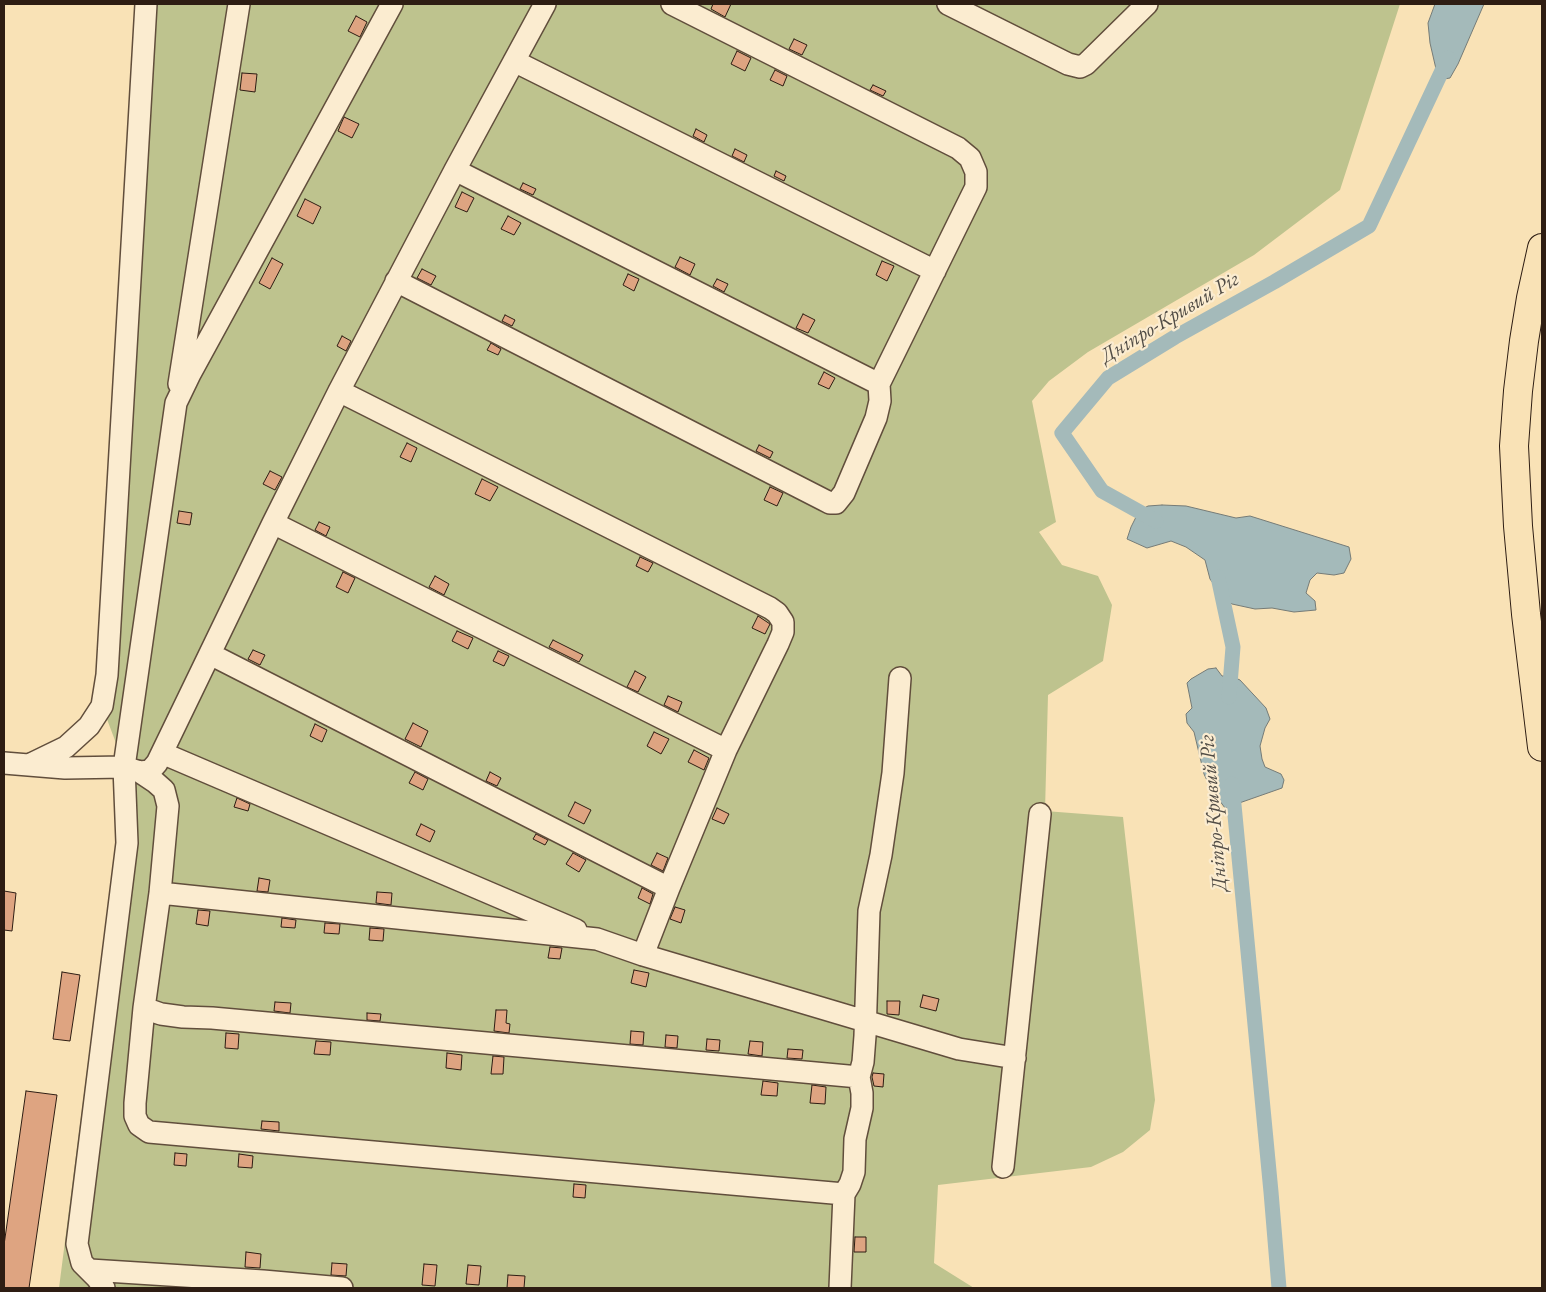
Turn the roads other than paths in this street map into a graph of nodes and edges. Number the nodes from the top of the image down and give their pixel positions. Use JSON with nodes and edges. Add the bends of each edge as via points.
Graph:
{"nodes":[{"id":1,"x":146,"y":4,"type":"edge"},
{"id":2,"x":239,"y":4,"type":"edge"},
{"id":3,"x":392,"y":4,"type":"edge"},
{"id":4,"x":545,"y":4,"type":"edge"},
{"id":5,"x":672,"y":4,"type":"edge"},
{"id":6,"x":948,"y":4,"type":"edge"},
{"id":7,"x":1147,"y":4,"type":"edge"},
{"id":8,"x":514,"y":61,"type":"junction"},
{"id":9,"x":455,"y":170,"type":"junction"},
{"id":10,"x":1542,"y":248,"type":"edge"},
{"id":11,"x":935,"y":271,"type":"junction"},
{"id":12,"x":396,"y":281,"type":"junction"},
{"id":13,"x":879,"y":384,"type":"junction"},
{"id":14,"x":339,"y":391,"type":"junction"},
{"id":15,"x":176,"y":403,"type":"junction"},
{"id":16,"x":273,"y":523,"type":"junction"},
{"id":17,"x":210,"y":654,"type":"junction"},
{"id":18,"x":900,"y":678,"type":"dead end"},
{"id":19,"x":1542,"y":747,"type":"edge"},
{"id":20,"x":726,"y":750,"type":"junction"},
{"id":21,"x":162,"y":753,"type":"junction"},
{"id":22,"x":4,"y":763,"type":"edge"},
{"id":23,"x":28,"y":765,"type":"junction"},
{"id":24,"x":132,"y":770,"type":"junction"},
{"id":25,"x":1040,"y":814,"type":"dead end"},
{"id":26,"x":669,"y":888,"type":"junction"},
{"id":27,"x":160,"y":893,"type":"junction"},
{"id":28,"x":596,"y":939,"type":"junction"},
{"id":29,"x":643,"y":955,"type":"junction"},
{"id":30,"x":144,"y":1008,"type":"junction"},
{"id":31,"x":866,"y":1022,"type":"junction"},
{"id":32,"x":1015,"y":1058,"type":"junction"},
{"id":33,"x":859,"y":1077,"type":"junction"},
{"id":34,"x":1003,"y":1167,"type":"dead end"},
{"id":35,"x":844,"y":1194,"type":"junction"},
{"id":36,"x":90,"y":1270,"type":"junction"},
{"id":37,"x":262,"y":1284,"type":"edge"},
{"id":38,"x":104,"y":1288,"type":"edge"},
{"id":39,"x":342,"y":1288,"type":"edge"},
{"id":40,"x":840,"y":1288,"type":"edge"}],
"edges":[{"from":1,"to":23,"type":"street","via":[[108,675],[102,706],[90,726],[66,747]]},
{"from":2,"to":15,"type":"street"},
{"from":3,"to":15,"type":"street"},
{"from":4,"to":8,"type":"street"},
{"from":5,"to":11,"type":"street","via":[[958,148],[970,158],[976,172],[976,187]]},
{"from":6,"to":7,"type":"street","via":[[1068,64],[1080,66],[1086,64]]},
{"from":8,"to":9,"type":"street"},
{"from":8,"to":11,"type":"street"},
{"from":9,"to":12,"type":"street"},
{"from":9,"to":13,"type":"street"},
{"from":10,"to":19,"type":"main road","via":[[1524,341],[1514,446],[1526,614]]},
{"from":11,"to":13,"type":"street"},
{"from":12,"to":13,"type":"street","via":[[830,503],[836,503],[844,493],[876,418]]},
{"from":12,"to":14,"type":"street"},
{"from":14,"to":16,"type":"street"},
{"from":14,"to":20,"type":"street","via":[[778,613],[783,622],[783,632]]},
{"from":15,"to":24,"type":"street"},
{"from":16,"to":17,"type":"street"},
{"from":16,"to":20,"type":"street"},
{"from":17,"to":21,"type":"street"},
{"from":17,"to":26,"type":"street"},
{"from":18,"to":31,"type":"street","via":[[893,772],[882,855],[869,911]]},
{"from":20,"to":26,"type":"street"},
{"from":21,"to":24,"type":"street","via":[[150,771]]},
{"from":21,"to":28,"type":"street"},
{"from":22,"to":23,"type":"street"},
{"from":23,"to":24,"type":"street"},
{"from":24,"to":27,"type":"street","via":[[164,790],[168,806]]},
{"from":24,"to":36,"type":"street","via":[[127,843],[77,1244],[82,1262]]},
{"from":25,"to":32,"type":"street"},
{"from":26,"to":29,"type":"street"},
{"from":27,"to":28,"type":"street"},
{"from":27,"to":30,"type":"street"},
{"from":28,"to":29,"type":"street"},
{"from":29,"to":31,"type":"street"},
{"from":30,"to":33,"type":"street","via":[[183,1017]]},
{"from":30,"to":35,"type":"street","via":[[135,1116],[139,1125],[149,1132]]},
{"from":31,"to":32,"type":"street","via":[[959,1049]]},
{"from":31,"to":33,"type":"street"},
{"from":32,"to":34,"type":"street"},
{"from":33,"to":35,"type":"street","via":[[862,1108],[855,1138],[854,1172]]},
{"from":35,"to":40,"type":"street"},
{"from":36,"to":37,"type":"street"},
{"from":36,"to":38,"type":"street"},
{"from":37,"to":39,"type":"street"}]}
